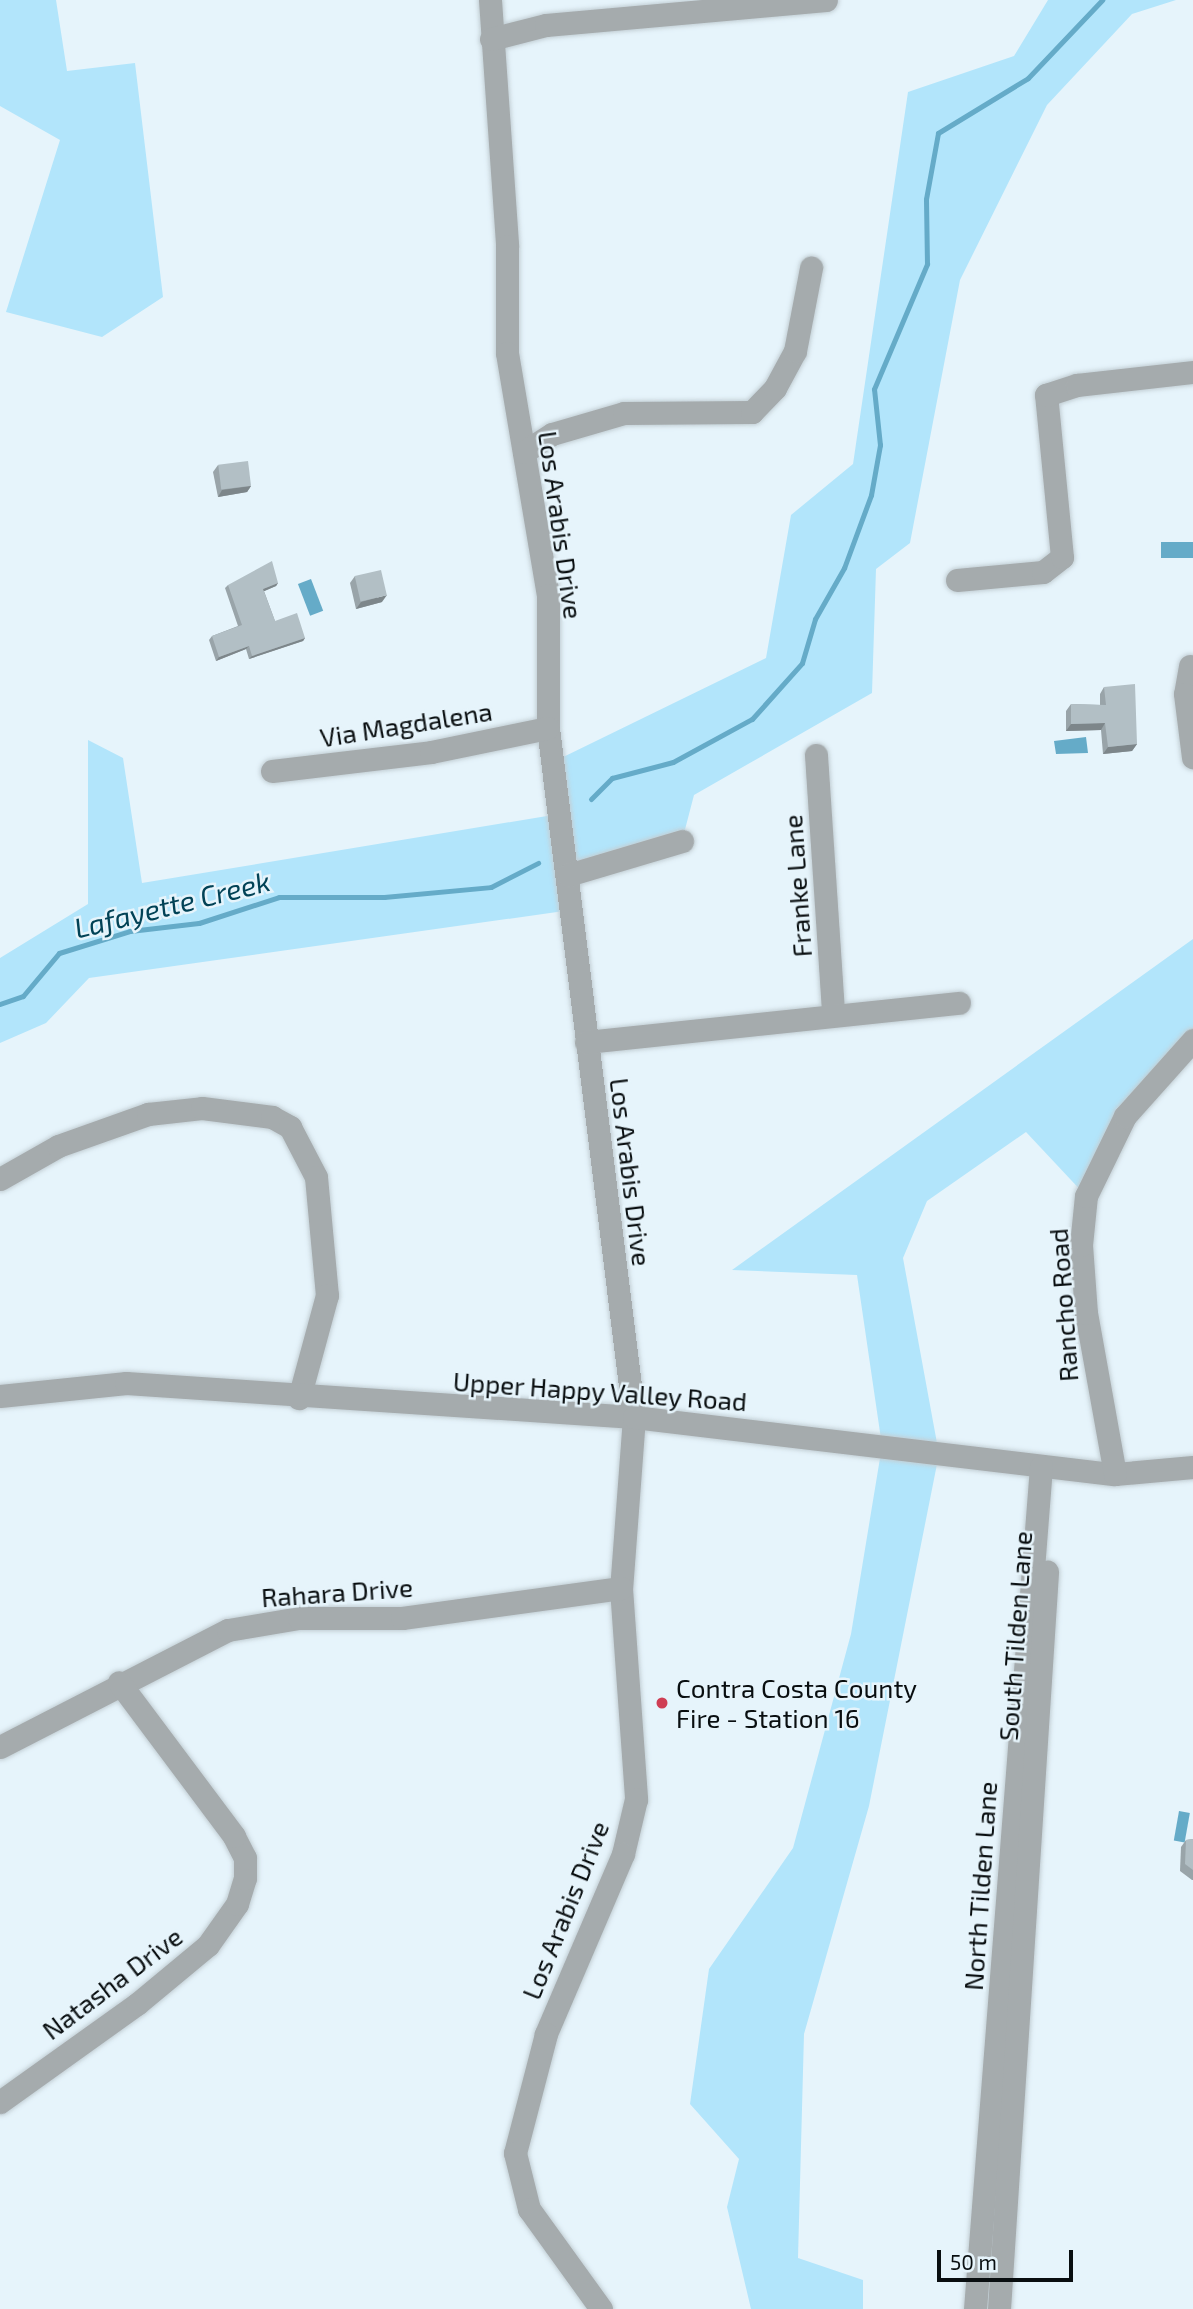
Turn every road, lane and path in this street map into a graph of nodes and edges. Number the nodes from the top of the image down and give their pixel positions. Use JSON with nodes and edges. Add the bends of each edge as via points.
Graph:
{"nodes":[{"id":1,"x":490,"y":0,"type":"edge"},
{"id":2,"x":826,"y":0,"type":"edge"},
{"id":3,"x":491,"y":39,"type":"junction"},
{"id":4,"x":811,"y":268,"type":"dead end"},
{"id":5,"x":1193,"y":372,"type":"edge"},
{"id":6,"x":524,"y":452,"type":"junction"},
{"id":7,"x":957,"y":580,"type":"dead end"},
{"id":8,"x":1190,"y":666,"type":"dead end"},
{"id":9,"x":548,"y":728,"type":"junction"},
{"id":10,"x":816,"y":755,"type":"dead end"},
{"id":11,"x":1193,"y":757,"type":"edge"},
{"id":12,"x":272,"y":771,"type":"dead end"},
{"id":13,"x":682,"y":841,"type":"dead end"},
{"id":14,"x":568,"y":876,"type":"junction"},
{"id":15,"x":959,"y":1003,"type":"dead end"},
{"id":16,"x":833,"y":1014,"type":"junction"},
{"id":17,"x":1193,"y":1040,"type":"edge"},
{"id":18,"x":586,"y":1042,"type":"junction"},
{"id":19,"x":0,"y":1179,"type":"edge"},
{"id":20,"x":0,"y":1396,"type":"edge"},
{"id":21,"x":299,"y":1398,"type":"junction"},
{"id":22,"x":634,"y":1418,"type":"junction"},
{"id":23,"x":1193,"y":1467,"type":"edge"},
{"id":24,"x":1048,"y":1468,"type":"junction"},
{"id":25,"x":1115,"y":1474,"type":"junction"},
{"id":26,"x":621,"y":1588,"type":"junction"},
{"id":27,"x":119,"y":1682,"type":"junction"},
{"id":28,"x":0,"y":1746,"type":"edge"},
{"id":29,"x":0,"y":2102,"type":"edge"},
{"id":30,"x":601,"y":2309,"type":"edge"},
{"id":31,"x":975,"y":2309,"type":"edge"},
{"id":32,"x":999,"y":2309,"type":"edge"}],
"edges":[{"from":1,"to":3,"type":"street","name":"Los Arabis Drive"},
{"from":2,"to":3,"type":"street","via":[[546,25]]},
{"from":3,"to":6,"type":"street","name":"Los Arabis Drive","via":[[507,246],[507,353]]},
{"from":4,"to":6,"type":"street","via":[[795,351],[775,388],[752,412],[624,413],[552,434]]},
{"from":5,"to":7,"type":"street","via":[[1077,385],[1046,395],[1062,556],[1043,572]]},
{"from":6,"to":9,"type":"street","name":"Los Arabis Drive","via":[[548,595]]},
{"from":8,"to":11,"type":"street","via":[[1185,694]]},
{"from":9,"to":12,"type":"street","name":"Via Magdalena","via":[[431,752]]},
{"from":9,"to":14,"type":"street","name":"Los Arabis Drive"},
{"from":10,"to":16,"type":"street","name":"Franke Lane"},
{"from":13,"to":14,"type":"street"},
{"from":14,"to":18,"type":"street","name":"Los Arabis Drive"},
{"from":15,"to":16,"type":"street"},
{"from":16,"to":18,"type":"street"},
{"from":17,"to":25,"type":"street","name":"Rancho Road","via":[[1125,1116],[1086,1196],[1081,1245],[1086,1313]]},
{"from":18,"to":22,"type":"street","name":"Los Arabis Drive"},
{"from":19,"to":21,"type":"street","via":[[58,1146],[148,1114],[202,1108],[272,1117],[290,1127],[316,1177],[327,1295]]},
{"from":20,"to":21,"type":"street","name":"Upper Happy Valley Road","via":[[126,1383]]},
{"from":21,"to":22,"type":"street","name":"Upper Happy Valley Road"},
{"from":22,"to":24,"type":"street","name":"Upper Happy Valley Road"},
{"from":22,"to":26,"type":"street","name":"Los Arabis Drive"},
{"from":23,"to":25,"type":"street","name":"Upper Happy Valley Road"},
{"from":24,"to":25,"type":"street","name":"Upper Happy Valley Road"},
{"from":24,"to":31,"type":"street","name":"North Tilden Lane"},
{"from":24,"to":32,"type":"street","name":"South Tilden Lane"},
{"from":26,"to":27,"type":"street","name":"Rahara Drive","via":[[402,1618],[299,1618],[228,1630]]},
{"from":26,"to":30,"type":"street","name":"Los Arabis Drive","via":[[635,1799],[623,1854],[546,2034],[515,2153],[529,2208]]},
{"from":27,"to":28,"type":"street","name":"Rahara Drive"},
{"from":27,"to":29,"type":"street","name":"Natasha Drive","via":[[234,1836],[245,1858],[245,1878],[237,1904],[208,1945],[137,2004]]}]}
